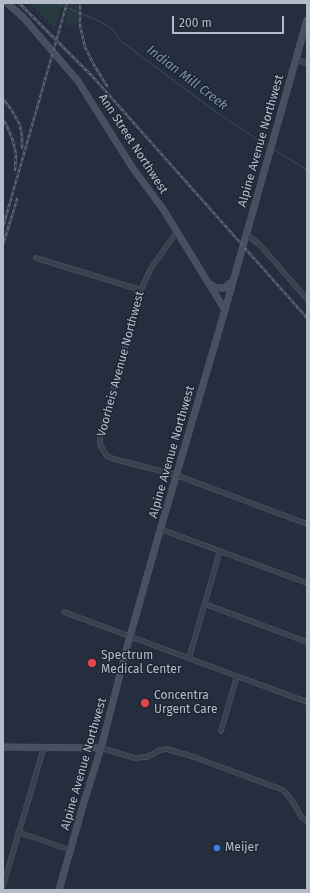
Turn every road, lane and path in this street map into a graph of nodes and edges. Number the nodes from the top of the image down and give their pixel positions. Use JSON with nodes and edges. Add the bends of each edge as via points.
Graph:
{"nodes":[{"id":1,"x":7,"y":3,"type":"edge"},
{"id":2,"x":307,"y":20,"type":"edge"},
{"id":3,"x":296,"y":60,"type":"junction"},
{"id":4,"x":307,"y":63,"type":"edge"},
{"id":5,"x":177,"y":232,"type":"junction"},
{"id":6,"x":246,"y":234,"type":"junction"},
{"id":7,"x":36,"y":258,"type":"dead end"},
{"id":8,"x":233,"y":280,"type":"junction"},
{"id":9,"x":207,"y":282,"type":"junction"},
{"id":10,"x":141,"y":290,"type":"junction"},
{"id":11,"x":307,"y":299,"type":"edge"},
{"id":12,"x":225,"y":310,"type":"junction"},
{"id":13,"x":176,"y":476,"type":"junction"},
{"id":14,"x":307,"y":524,"type":"edge"},
{"id":15,"x":160,"y":529,"type":"junction"},
{"id":16,"x":220,"y":551,"type":"junction"},
{"id":17,"x":307,"y":583,"type":"edge"},
{"id":18,"x":205,"y":604,"type":"junction"},
{"id":19,"x":64,"y":612,"type":"dead end"},
{"id":20,"x":130,"y":636,"type":"junction"},
{"id":21,"x":307,"y":642,"type":"edge"},
{"id":22,"x":189,"y":658,"type":"junction"},
{"id":23,"x":238,"y":676,"type":"junction"},
{"id":24,"x":307,"y":702,"type":"edge"},
{"id":25,"x":221,"y":731,"type":"dead end"},
{"id":26,"x":3,"y":747,"type":"edge"},
{"id":27,"x":44,"y":747,"type":"junction"},
{"id":28,"x":101,"y":748,"type":"junction"},
{"id":29,"x":307,"y":821,"type":"edge"},
{"id":30,"x":18,"y":832,"type":"junction"},
{"id":31,"x":70,"y":850,"type":"junction"},
{"id":32,"x":3,"y":886,"type":"edge"},
{"id":33,"x":59,"y":890,"type":"edge"}],
"edges":[{"from":1,"to":5,"type":"main road","name":"Ann Street Northwest","via":[[23,17],[78,81]]},
{"from":2,"to":3,"type":"main road","name":"Alpine Avenue Northwest"},
{"from":3,"to":4,"type":"street"},
{"from":3,"to":6,"type":"main road","name":"Alpine Avenue Northwest"},
{"from":5,"to":9,"type":"main road","name":"Ann Street Northwest"},
{"from":5,"to":10,"type":"street","name":"Voorheis Avenue Northwest","via":[[151,268]]},
{"from":6,"to":8,"type":"main road","name":"Alpine Avenue Northwest"},
{"from":6,"to":11,"type":"street","via":[[260,245]]},
{"from":7,"to":10,"type":"street"},
{"from":8,"to":9,"type":"main road","via":[[226,287],[220,288],[213,287]]},
{"from":8,"to":12,"type":"main road","name":"Alpine Avenue Northwest"},
{"from":9,"to":12,"type":"main road","name":"Ann Street Northwest"},
{"from":10,"to":13,"type":"street","name":"Voorheis Avenue Northwest","via":[[100,436],[100,444],[107,456]]},
{"from":12,"to":13,"type":"main road","name":"Alpine Avenue Northwest"},
{"from":13,"to":14,"type":"street","name":"Voorheis Avenue Northwest"},
{"from":13,"to":15,"type":"main road","name":"Alpine Avenue Northwest"},
{"from":15,"to":16,"type":"street"},
{"from":15,"to":20,"type":"main road","name":"Alpine Avenue Northwest"},
{"from":16,"to":17,"type":"street"},
{"from":16,"to":18,"type":"street"},
{"from":18,"to":21,"type":"street"},
{"from":18,"to":22,"type":"street"},
{"from":19,"to":20,"type":"street"},
{"from":20,"to":22,"type":"street"},
{"from":20,"to":28,"type":"main road","name":"Alpine Avenue Northwest"},
{"from":22,"to":23,"type":"street"},
{"from":23,"to":24,"type":"street"},
{"from":23,"to":25,"type":"street"},
{"from":26,"to":27,"type":"main road"},
{"from":27,"to":28,"type":"main road"},
{"from":27,"to":30,"type":"street"},
{"from":28,"to":29,"type":"street","via":[[135,758],[167,749],[194,757],[283,790],[291,799],[298,814]]},
{"from":28,"to":31,"type":"main road","name":"Alpine Avenue Northwest"},
{"from":30,"to":31,"type":"street"},
{"from":30,"to":32,"type":"street"},
{"from":31,"to":33,"type":"main road","name":"Alpine Avenue Northwest"}]}
